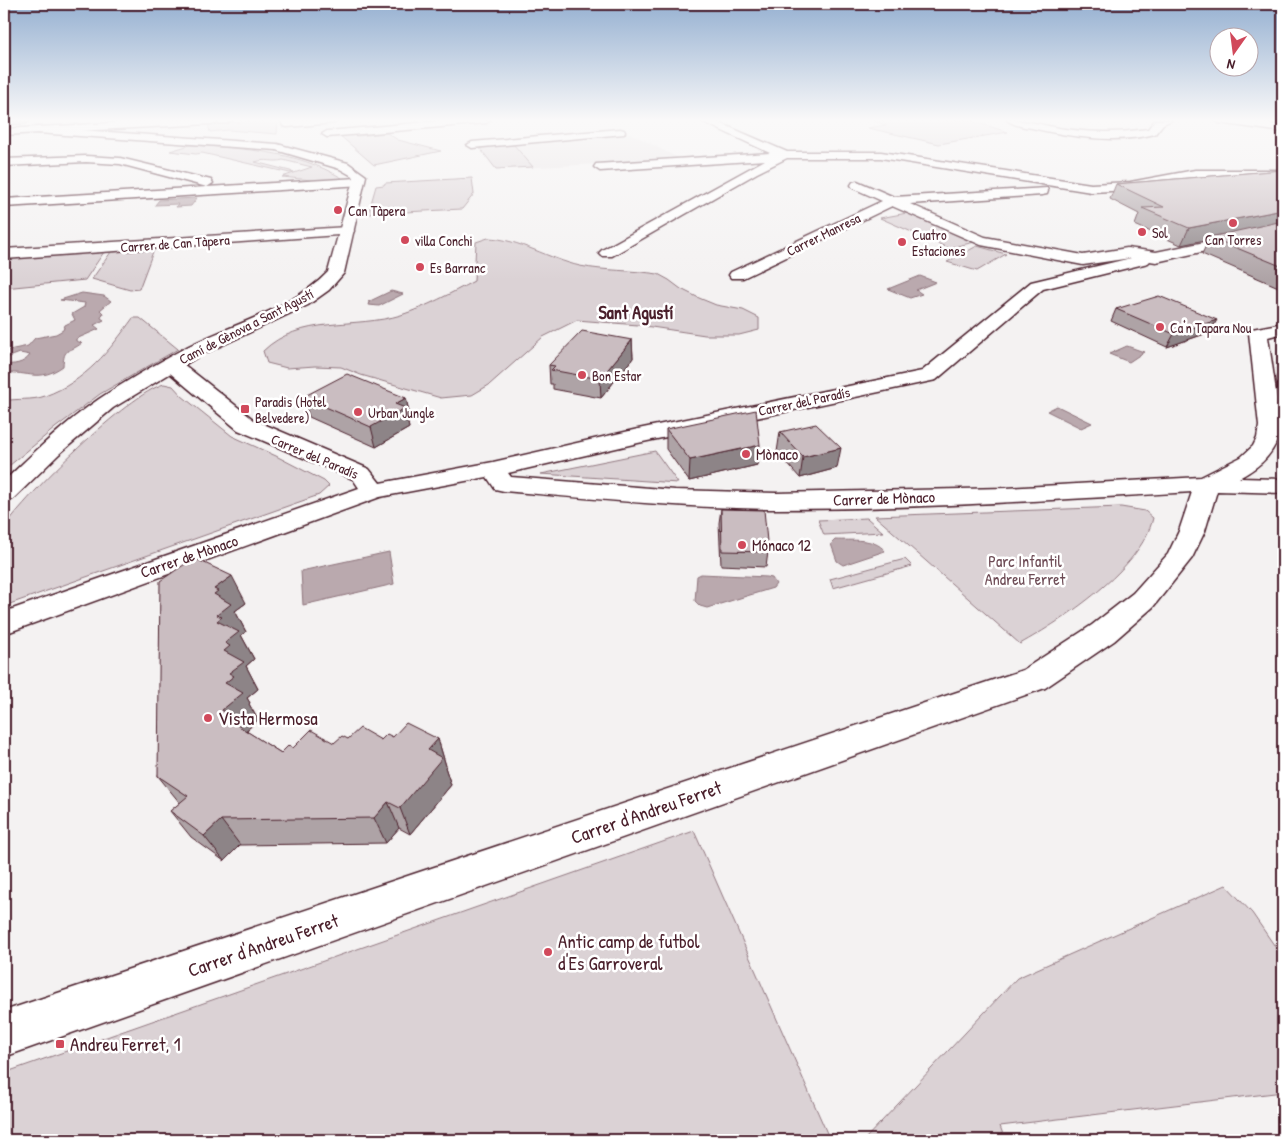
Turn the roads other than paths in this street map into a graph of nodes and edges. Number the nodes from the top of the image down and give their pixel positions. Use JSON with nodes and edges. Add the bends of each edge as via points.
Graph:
{"nodes":[{"id":1,"x":170,"y":173,"type":"edge"},
{"id":2,"x":356,"y":173,"type":"edge"},
{"id":3,"x":747,"y":173,"type":"edge"},
{"id":4,"x":998,"y":173,"type":"edge"},
{"id":5,"x":1283,"y":174,"type":"edge"},
{"id":6,"x":358,"y":182,"type":"junction"},
{"id":7,"x":857,"y":185,"type":"dead end"},
{"id":8,"x":1091,"y":188,"type":"junction"},
{"id":9,"x":233,"y":189,"type":"junction"},
{"id":10,"x":892,"y":201,"type":"junction"},
{"id":11,"x":4,"y":204,"type":"edge"},
{"id":12,"x":1283,"y":230,"type":"edge"},
{"id":13,"x":347,"y":232,"type":"junction"},
{"id":14,"x":607,"y":253,"type":"dead end"},
{"id":15,"x":4,"y":254,"type":"edge"},
{"id":16,"x":1143,"y":255,"type":"junction"},
{"id":17,"x":737,"y":275,"type":"dead end"},
{"id":18,"x":1283,"y":328,"type":"edge"},
{"id":19,"x":171,"y":364,"type":"junction"},
{"id":20,"x":493,"y":469,"type":"junction"},
{"id":21,"x":1207,"y":484,"type":"junction"},
{"id":22,"x":1283,"y":486,"type":"edge"},
{"id":23,"x":374,"y":491,"type":"junction"},
{"id":24,"x":4,"y":494,"type":"edge"},
{"id":25,"x":4,"y":623,"type":"edge"},
{"id":26,"x":4,"y":1034,"type":"edge"}],
"edges":[{"from":1,"to":9,"type":"street"},
{"from":2,"to":6,"type":"street","via":[[360,176]]},
{"from":3,"to":14,"type":"street"},
{"from":4,"to":8,"type":"street"},
{"from":5,"to":8,"type":"street","via":[[1195,174],[1130,186]]},
{"from":6,"to":9,"type":"street"},
{"from":6,"to":13,"type":"street","name":"Camí de Gènova a Sant Agustí"},
{"from":7,"to":10,"type":"street"},
{"from":8,"to":10,"type":"street","name":"Carrer Manresa"},
{"from":9,"to":11,"type":"street"},
{"from":10,"to":16,"type":"street","via":[[981,240],[1084,260],[1127,253]]},
{"from":10,"to":17,"type":"street","name":"Carrer Manresa"},
{"from":12,"to":16,"type":"street","via":[[1156,257]]},
{"from":13,"to":15,"type":"street","name":"Carrer de Can Tàpera"},
{"from":13,"to":19,"type":"street","name":"Camí de Gènova a Sant Agustí","via":[[336,273],[323,287],[302,301]]},
{"from":16,"to":20,"type":"street","name":"Carrer del Paradís","via":[[1143,260],[1037,285],[929,376]]},
{"from":18,"to":21,"type":"street","via":[[1258,333],[1269,438],[1256,457]]},
{"from":19,"to":23,"type":"street","name":"Carrer del Paradís","via":[[246,426],[361,474]]},
{"from":19,"to":24,"type":"street","name":"Camí de Gènova a Sant Agustí","via":[[106,404],[51,449]]},
{"from":20,"to":21,"type":"street","name":"Carrer de Mònaco","via":[[504,484],[675,498],[776,501],[1006,495]]},
{"from":20,"to":23,"type":"street","name":"Carrer del Paradís"},
{"from":21,"to":22,"type":"street","name":"Carrer de Mònaco"},
{"from":21,"to":26,"type":"street","name":"Carrer d'Andreu Ferret","via":[[1179,558],[1143,600],[1103,633],[1034,679]]},
{"from":23,"to":25,"type":"street","name":"Carrer de Mònaco"}]}
